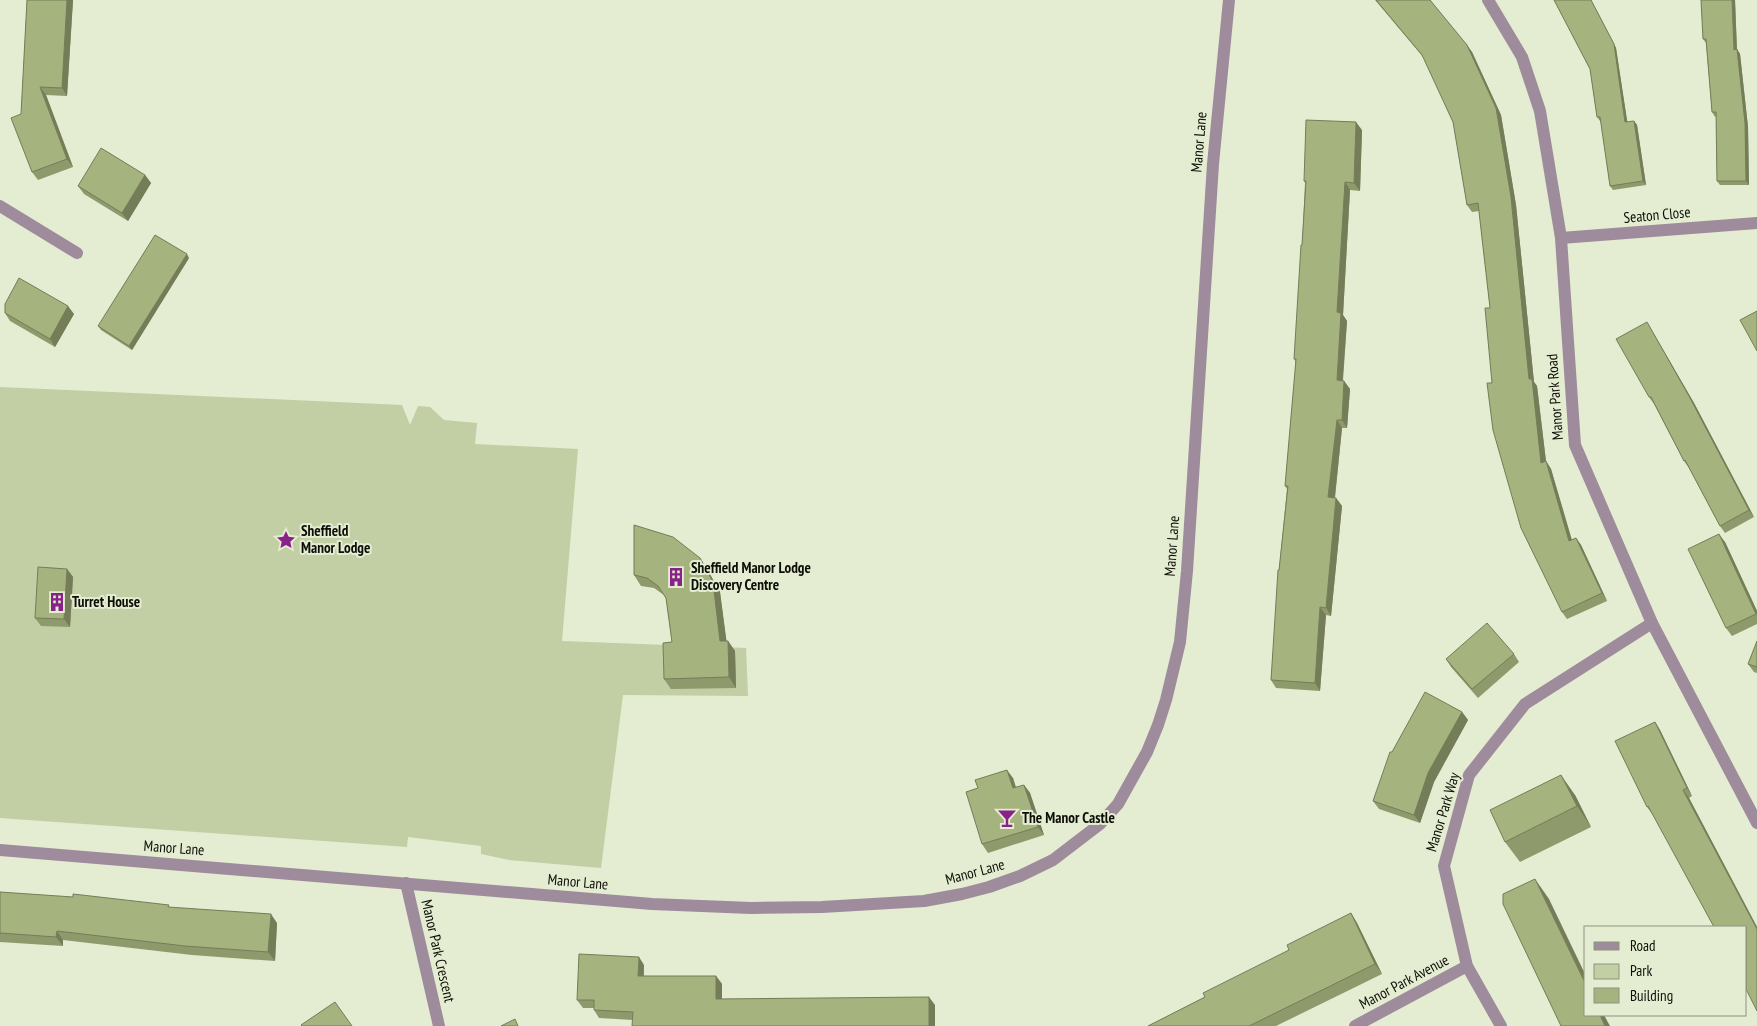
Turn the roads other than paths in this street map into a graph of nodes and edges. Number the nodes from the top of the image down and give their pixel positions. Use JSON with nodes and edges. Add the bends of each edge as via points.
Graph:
{"nodes":[{"id":1,"x":1229,"y":0,"type":"edge"},
{"id":2,"x":1488,"y":0,"type":"edge"},
{"id":3,"x":0,"y":206,"type":"edge"},
{"id":4,"x":1757,"y":223,"type":"edge"},
{"id":5,"x":1561,"y":238,"type":"junction"},
{"id":6,"x":77,"y":253,"type":"dead end"},
{"id":7,"x":1652,"y":623,"type":"junction"},
{"id":8,"x":1756,"y":818,"type":"edge"},
{"id":9,"x":0,"y":850,"type":"edge"},
{"id":10,"x":406,"y":883,"type":"junction"},
{"id":11,"x":1468,"y":966,"type":"junction"},
{"id":12,"x":439,"y":1026,"type":"edge"},
{"id":13,"x":1355,"y":1026,"type":"edge"},
{"id":14,"x":1501,"y":1026,"type":"edge"}],
"edges":[{"from":1,"to":10,"type":"street","name":"Manor Lane","via":[[1213,164],[1180,642],[1166,700],[1146,752],[1118,804],[1100,824],[1053,860],[1020,876],[989,888],[924,901],[822,907],[662,905]]},
{"from":2,"to":5,"type":"street","name":"Manor Park Road","via":[[1522,58],[1540,111]]},
{"from":3,"to":6,"type":"street"},
{"from":4,"to":5,"type":"street","name":"Seaton Close"},
{"from":5,"to":7,"type":"street","name":"Manor Park Road","via":[[1575,446]]},
{"from":7,"to":8,"type":"street","name":"Manor Park Road"},
{"from":7,"to":11,"type":"street","name":"Manor Park Way","via":[[1525,704],[1469,775],[1444,866]]},
{"from":9,"to":10,"type":"street","name":"Manor Lane"},
{"from":10,"to":12,"type":"street","name":"Manor Park Crescent"},
{"from":11,"to":13,"type":"street","name":"Manor Park Avenue"},
{"from":11,"to":14,"type":"street","name":"Manor Park Way"}]}
